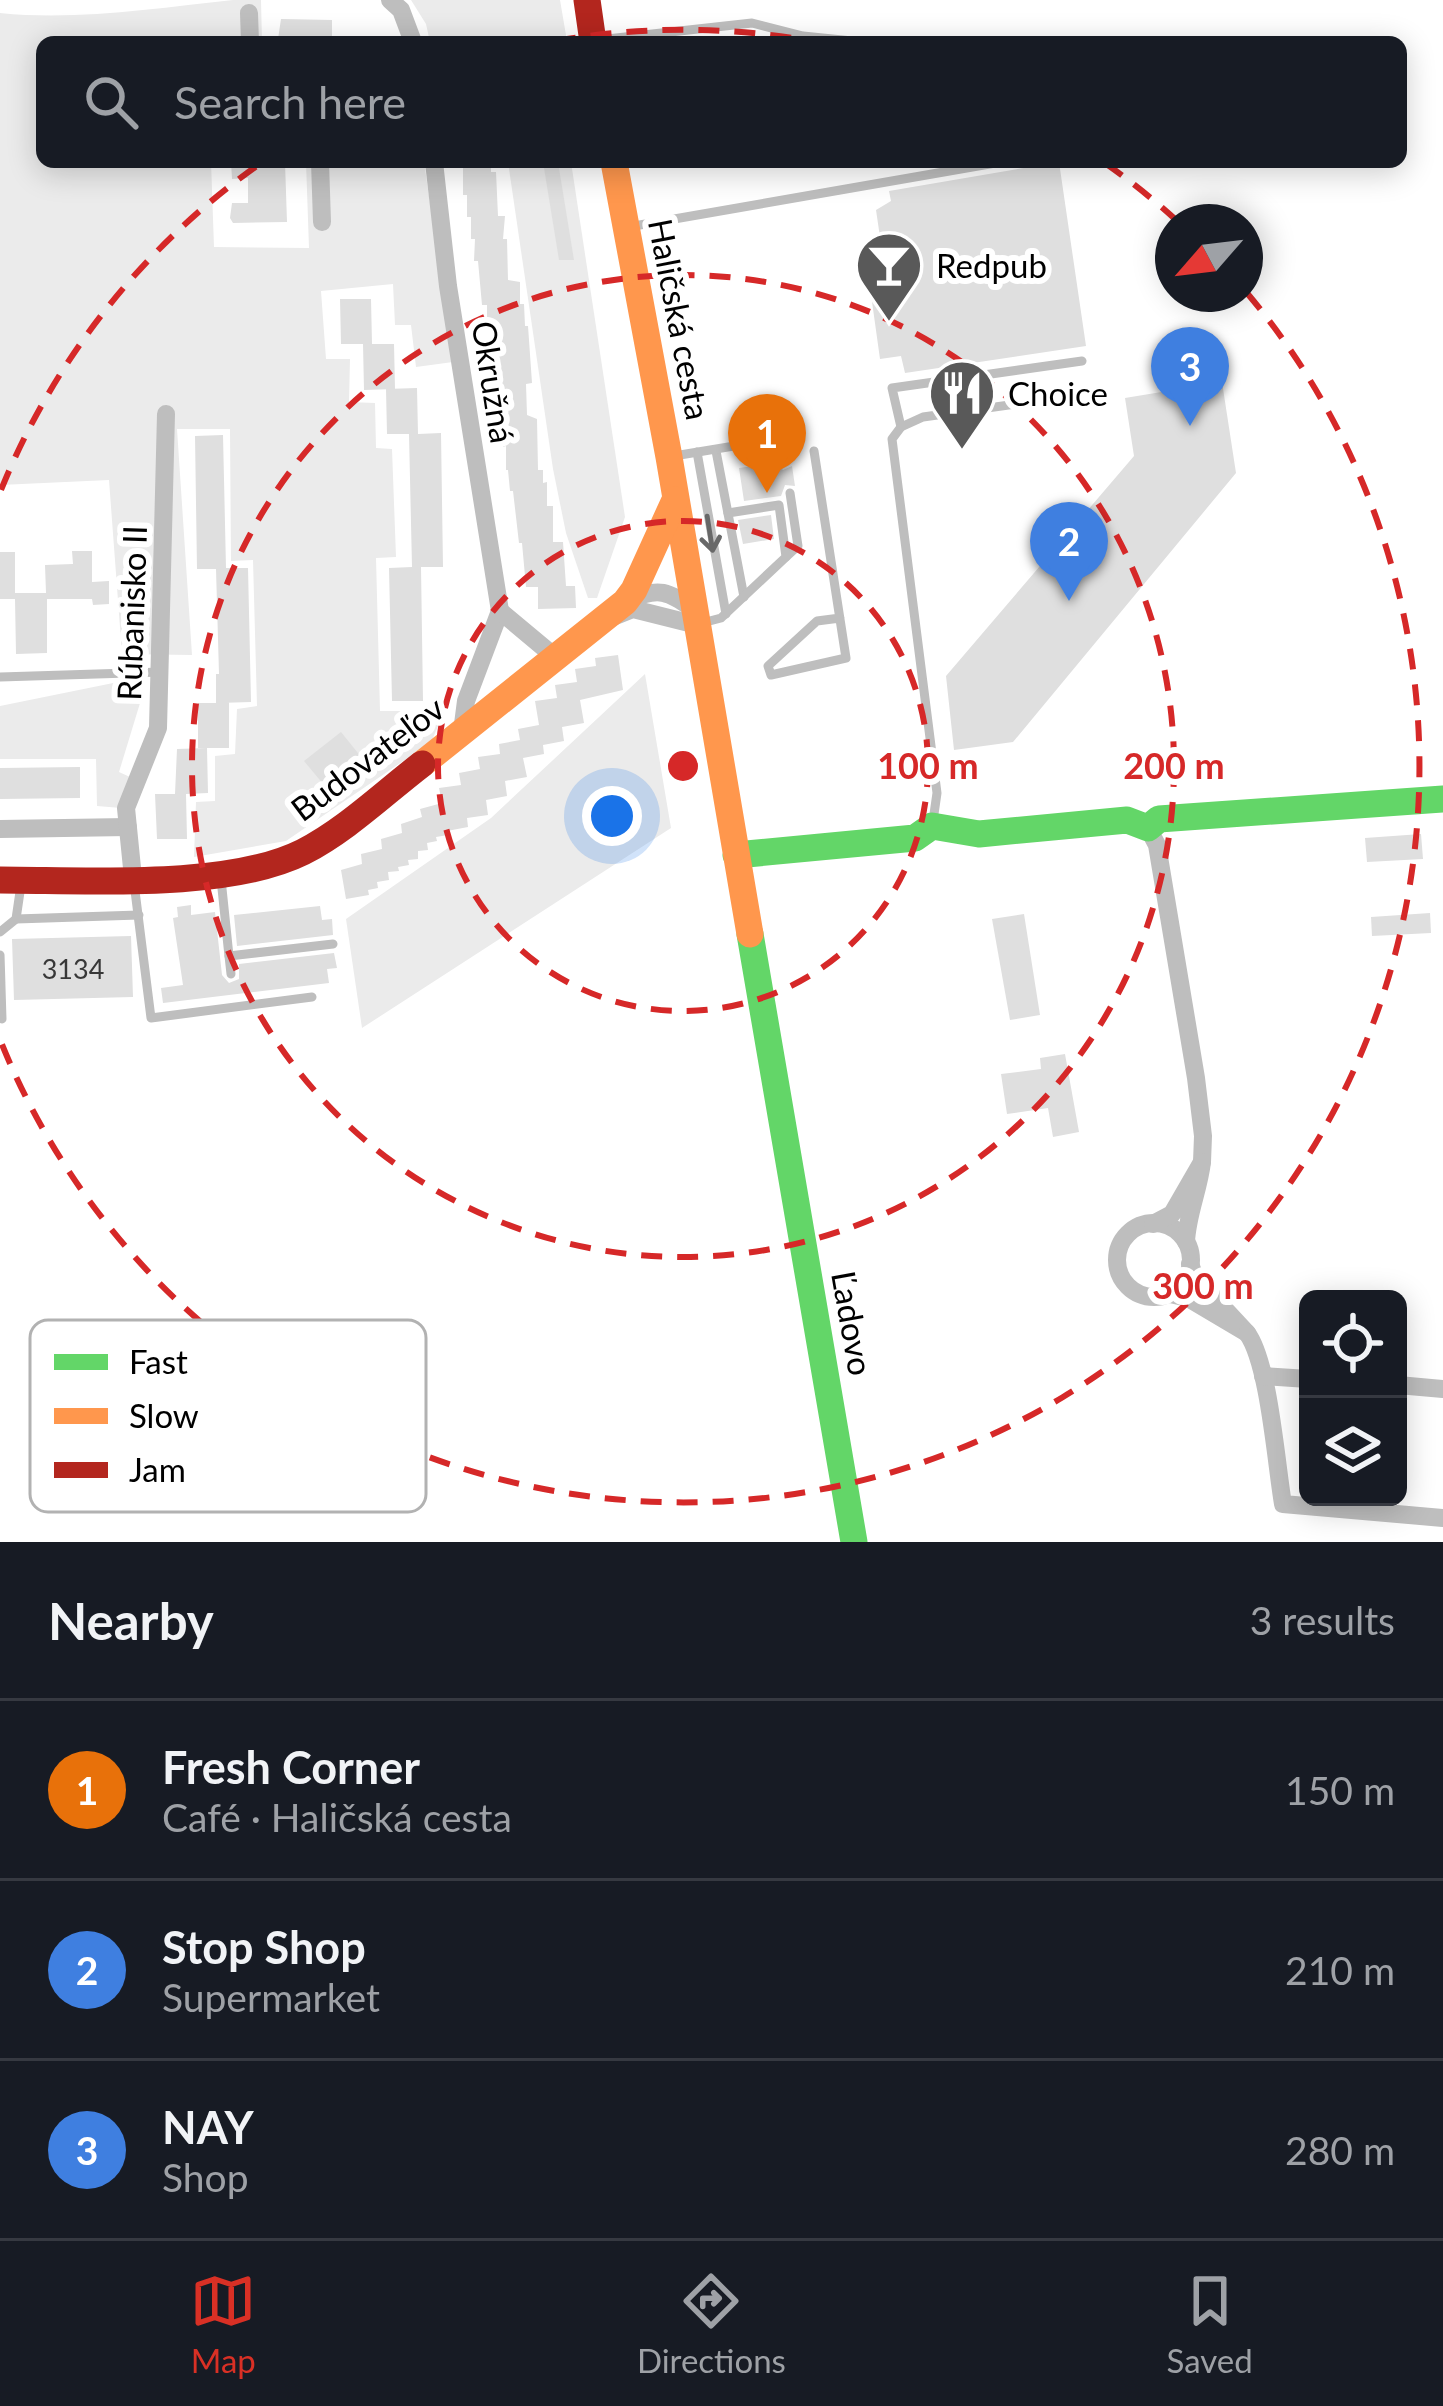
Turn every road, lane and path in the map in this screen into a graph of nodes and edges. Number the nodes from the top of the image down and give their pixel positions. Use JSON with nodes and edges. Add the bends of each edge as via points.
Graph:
{"nodes":[{"id":1,"x":390,"y":0,"type":"edge"},
{"id":2,"x":587,"y":0,"type":"edge"},
{"id":3,"x":249,"y":14,"type":"dead end"},
{"id":4,"x":250,"y":36,"type":"edge"},
{"id":5,"x":411,"y":36,"type":"edge"},
{"id":6,"x":592,"y":36,"type":"edge"},
{"id":7,"x":637,"y":36,"type":"edge"},
{"id":8,"x":802,"y":36,"type":"edge"},
{"id":9,"x":320,"y":168,"type":"edge"},
{"id":10,"x":435,"y":168,"type":"edge"},
{"id":11,"x":615,"y":168,"type":"edge"},
{"id":12,"x":966,"y":168,"type":"edge"},
{"id":13,"x":322,"y":222,"type":"dead end"},
{"id":14,"x":626,"y":227,"type":"junction"},
{"id":15,"x":1082,"y":361,"type":"dead end"},
{"id":16,"x":1087,"y":394,"type":"dead end"},
{"id":17,"x":166,"y":414,"type":"dead end"},
{"id":18,"x":901,"y":427,"type":"junction"},
{"id":19,"x":716,"y":451,"type":"junction"},
{"id":20,"x":814,"y":451,"type":"dead end"},
{"id":21,"x":683,"y":454,"type":"junction"},
{"id":22,"x":785,"y":461,"type":"dead end"},
{"id":23,"x":790,"y":494,"type":"dead end"},
{"id":24,"x":675,"y":500,"type":"junction"},
{"id":25,"x":728,"y":513,"type":"junction"},
{"id":26,"x":786,"y":557,"type":"junction"},
{"id":27,"x":744,"y":597,"type":"junction"},
{"id":28,"x":625,"y":602,"type":"junction"},
{"id":29,"x":500,"y":611,"type":"junction"},
{"id":30,"x":726,"y":614,"type":"junction"},
{"id":31,"x":696,"y":618,"type":"junction"},
{"id":32,"x":840,"y":618,"type":"junction"},
{"id":33,"x":603,"y":622,"type":"junction"},
{"id":34,"x":555,"y":657,"type":"junction"},
{"id":35,"x":161,"y":672,"type":"junction"},
{"id":36,"x":0,"y":677,"type":"edge"},
{"id":37,"x":462,"y":732,"type":"junction"},
{"id":38,"x":1443,"y":799,"type":"edge"},
{"id":39,"x":932,"y":826,"type":"junction"},
{"id":40,"x":128,"y":827,"type":"junction"},
{"id":41,"x":1148,"y":828,"type":"junction"},
{"id":42,"x":0,"y":829,"type":"edge"},
{"id":43,"x":736,"y":855,"type":"junction"},
{"id":44,"x":220,"y":873,"type":"junction"},
{"id":45,"x":133,"y":878,"type":"junction"},
{"id":46,"x":11,"y":880,"type":"edge"},
{"id":47,"x":139,"y":915,"type":"junction"},
{"id":48,"x":16,"y":919,"type":"junction"},
{"id":49,"x":0,"y":932,"type":"edge"},
{"id":50,"x":333,"y":944,"type":"dead end"},
{"id":51,"x":0,"y":955,"type":"edge"},
{"id":52,"x":229,"y":956,"type":"junction"},
{"id":53,"x":231,"y":974,"type":"dead end"},
{"id":54,"x":312,"y":997,"type":"dead end"},
{"id":55,"x":2,"y":1019,"type":"edge"},
{"id":56,"x":1202,"y":1162,"type":"junction"},
{"id":57,"x":1153,"y":1224,"type":"junction"},
{"id":58,"x":1186,"y":1242,"type":"junction"},
{"id":59,"x":1190,"y":1264,"type":"junction"},
{"id":60,"x":1170,"y":1294,"type":"junction"},
{"id":61,"x":1246,"y":1333,"type":"junction"},
{"id":62,"x":1263,"y":1376,"type":"junction"},
{"id":63,"x":1299,"y":1378,"type":"edge"},
{"id":64,"x":1407,"y":1386,"type":"edge"},
{"id":65,"x":1443,"y":1389,"type":"edge"},
{"id":66,"x":1443,"y":1518,"type":"edge"},
{"id":67,"x":854,"y":1542,"type":"edge"}],
"edges":[{"from":1,"to":5,"type":"street"},
{"from":2,"to":6,"type":"street"},
{"from":3,"to":4,"type":"street"},
{"from":7,"to":8,"type":"lane","via":[[752,23]]},
{"from":9,"to":13,"type":"street"},
{"from":10,"to":29,"type":"street","name":"Okružná"},
{"from":11,"to":14,"type":"street","name":"Haličská cesta"},
{"from":12,"to":14,"type":"lane"},
{"from":14,"to":21,"type":"street","name":"Haličská cesta"},
{"from":15,"to":18,"type":"lane","via":[[892,388]]},
{"from":16,"to":18,"type":"lane","via":[[923,417]]},
{"from":17,"to":35,"type":"street","name":"Rúbanisko II"},
{"from":18,"to":39,"type":"lane","via":[[892,453],[937,793]]},
{"from":19,"to":21,"type":"lane"},
{"from":19,"to":22,"type":"lane","via":[[782,438]]},
{"from":19,"to":25,"type":"lane"},
{"from":20,"to":32,"type":"lane"},
{"from":21,"to":24,"type":"street","name":"Haličská cesta"},
{"from":21,"to":30,"type":"lane","one_way":true},
{"from":23,"to":26,"type":"lane","via":[[798,546]]},
{"from":24,"to":28,"type":"street","name":"Budovateľov"},
{"from":24,"to":31,"type":"street","name":"Haličská cesta"},
{"from":25,"to":26,"type":"lane","via":[[778,505]]},
{"from":25,"to":27,"type":"lane"},
{"from":26,"to":27,"type":"lane"},
{"from":27,"to":30,"type":"lane"},
{"from":28,"to":31,"type":"street","via":[[665,591]]},
{"from":28,"to":33,"type":"street","name":"Budovateľov"},
{"from":29,"to":34,"type":"street"},
{"from":29,"to":37,"type":"street","name":"Okružná"},
{"from":30,"to":31,"type":"lane"},
{"from":31,"to":33,"type":"street","name":"Budovateľov","via":[[633,609]]},
{"from":31,"to":43,"type":"street","name":"Haličská cesta"},
{"from":32,"to":32,"type":"lane","via":[[846,658],[771,675],[768,666],[817,621]]},
{"from":33,"to":34,"type":"street","name":"Budovateľov"},
{"from":34,"to":37,"type":"street","name":"Budovateľov"},
{"from":35,"to":36,"type":"lane"},
{"from":35,"to":40,"type":"street","name":"Rúbanisko II","via":[[158,728],[126,808]]},
{"from":37,"to":44,"type":"street","name":"Budovateľov","via":[[310,848]]},
{"from":38,"to":41,"type":"street","via":[[1159,819]]},
{"from":39,"to":41,"type":"street","via":[[980,834],[1127,820]]},
{"from":39,"to":43,"type":"street","via":[[916,838]]},
{"from":40,"to":42,"type":"street"},
{"from":40,"to":45,"type":"street","name":"Rúbanisko II"},
{"from":41,"to":56,"type":"street","via":[[1196,1078]]},
{"from":43,"to":67,"type":"street","name":"Ľadovo"},
{"from":44,"to":45,"type":"street","name":"Budovateľov"},
{"from":44,"to":52,"type":"lane"},
{"from":45,"to":46,"type":"street","name":"Budovateľov"},
{"from":45,"to":47,"type":"lane"},
{"from":46,"to":48,"type":"lane"},
{"from":47,"to":48,"type":"lane"},
{"from":47,"to":54,"type":"lane","via":[[152,1018]]},
{"from":48,"to":49,"type":"lane"},
{"from":50,"to":52,"type":"lane"},
{"from":51,"to":55,"type":"lane"},
{"from":52,"to":53,"type":"lane"},
{"from":56,"to":57,"type":"street","via":[[1172,1214]]},
{"from":56,"to":58,"type":"street"},
{"from":57,"to":58,"type":"street"},
{"from":57,"to":60,"type":"street","via":[[1125,1237],[1118,1271],[1135,1292]]},
{"from":58,"to":59,"type":"street"},
{"from":59,"to":60,"type":"street"},
{"from":59,"to":61,"type":"street"},
{"from":60,"to":61,"type":"street"},
{"from":61,"to":62,"type":"street"},
{"from":62,"to":63,"type":"street"},
{"from":62,"to":66,"type":"street","via":[[1282,1504]]},
{"from":64,"to":65,"type":"street"}]}
